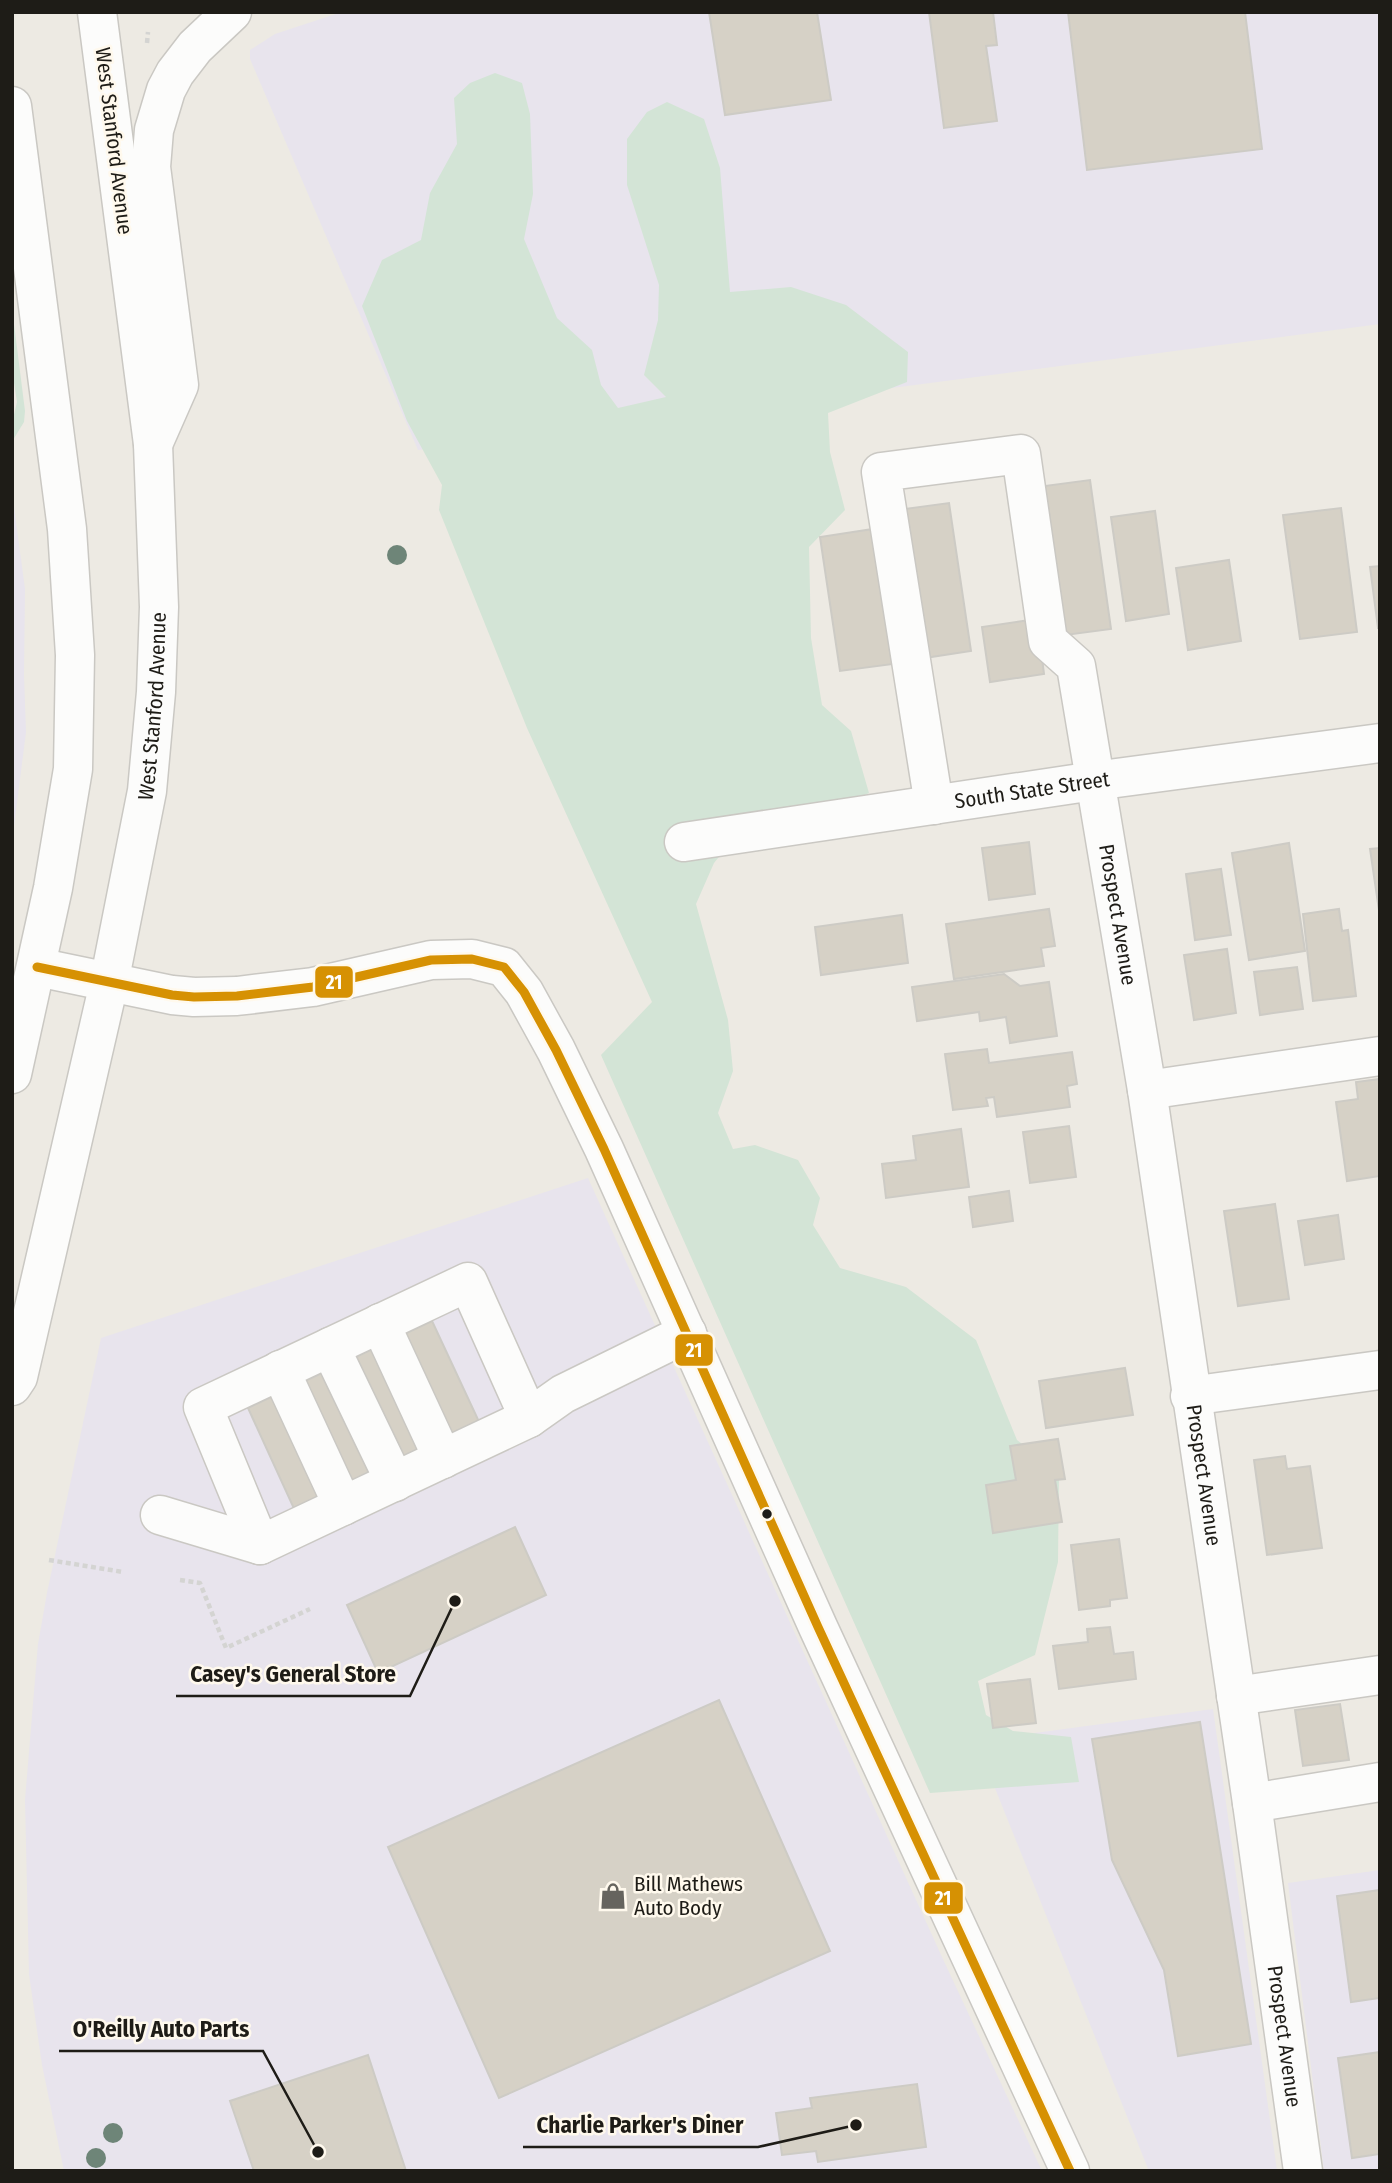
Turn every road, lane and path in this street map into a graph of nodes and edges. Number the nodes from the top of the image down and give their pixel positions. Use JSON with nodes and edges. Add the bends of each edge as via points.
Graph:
{"nodes":[{"id":1,"x":97,"y":12,"type":"edge"},
{"id":2,"x":232,"y":12,"type":"edge"},
{"id":3,"x":12,"y":106,"type":"edge"},
{"id":4,"x":18,"y":187,"type":"edge"},
{"id":5,"x":153,"y":444,"type":"junction"},
{"id":6,"x":1380,"y":743,"type":"edge"},
{"id":7,"x":1094,"y":781,"type":"junction"},
{"id":8,"x":934,"y":805,"type":"junction"},
{"id":9,"x":684,"y":842,"type":"dead end"},
{"id":10,"x":37,"y":967,"type":"junction"},
{"id":11,"x":109,"y":983,"type":"junction"},
{"id":12,"x":1380,"y":1056,"type":"edge"},
{"id":13,"x":12,"y":1074,"type":"edge"},
{"id":14,"x":1147,"y":1090,"type":"junction"},
{"id":15,"x":380,"y":1323,"type":"junction"},
{"id":16,"x":687,"y":1333,"type":"junction"},
{"id":17,"x":330,"y":1347,"type":"junction"},
{"id":18,"x":280,"y":1370,"type":"junction"},
{"id":19,"x":1380,"y":1370,"type":"edge"},
{"id":20,"x":12,"y":1386,"type":"edge"},
{"id":21,"x":1190,"y":1396,"type":"junction"},
{"id":22,"x":529,"y":1418,"type":"junction"},
{"id":23,"x":443,"y":1459,"type":"junction"},
{"id":24,"x":394,"y":1482,"type":"junction"},
{"id":25,"x":343,"y":1506,"type":"junction"},
{"id":26,"x":160,"y":1515,"type":"dead end"},
{"id":27,"x":260,"y":1545,"type":"junction"},
{"id":28,"x":48,"y":1560,"type":"dead end"},
{"id":29,"x":123,"y":1572,"type":"dead end"},
{"id":30,"x":180,"y":1580,"type":"dead end"},
{"id":31,"x":310,"y":1609,"type":"dead end"},
{"id":32,"x":1380,"y":1675,"type":"edge"},
{"id":33,"x":1236,"y":1696,"type":"junction"},
{"id":34,"x":1380,"y":1783,"type":"edge"},
{"id":35,"x":1252,"y":1803,"type":"junction"},
{"id":36,"x":1070,"y":2171,"type":"edge"},
{"id":37,"x":1303,"y":2171,"type":"edge"}],
"edges":[{"from":1,"to":5,"type":"street","name":"West Stanford Avenue"},
{"from":2,"to":5,"type":"street","via":[[175,73],[154,130],[151,167],[179,386]]},
{"from":3,"to":4,"type":"street"},
{"from":4,"to":10,"type":"street","via":[[67,529],[75,655],[73,769]]},
{"from":5,"to":11,"type":"street","name":"West Stanford Avenue","via":[[159,607],[156,692],[147,791]]},
{"from":6,"to":7,"type":"street","name":"South State Street"},
{"from":7,"to":8,"type":"street","name":"South State Street"},
{"from":7,"to":8,"type":"street","name":"Prospect Avenue","via":[[1076,666],[1048,641],[1021,454],[881,472]]},
{"from":7,"to":14,"type":"street","name":"Prospect Avenue"},
{"from":8,"to":9,"type":"street","name":"South State Street"},
{"from":10,"to":11,"type":"street"},
{"from":10,"to":13,"type":"street"},
{"from":11,"to":16,"type":"street","via":[[194,997],[237,996],[313,987],[431,960],[472,959],[504,967],[524,992],[556,1050]]},
{"from":11,"to":20,"type":"street","name":"West Stanford Avenue","via":[[18,1377]]},
{"from":12,"to":14,"type":"street"},
{"from":14,"to":21,"type":"street","name":"Prospect Avenue"},
{"from":15,"to":17,"type":"street"},
{"from":15,"to":22,"type":"street","via":[[468,1282]]},
{"from":15,"to":23,"type":"street"},
{"from":16,"to":22,"type":"street","via":[[563,1394]]},
{"from":16,"to":36,"type":"street"},
{"from":17,"to":18,"type":"street"},
{"from":17,"to":24,"type":"street"},
{"from":18,"to":25,"type":"street"},
{"from":18,"to":27,"type":"street","via":[[202,1407]]},
{"from":19,"to":21,"type":"street"},
{"from":21,"to":33,"type":"street","name":"Prospect Avenue"},
{"from":22,"to":23,"type":"street"},
{"from":23,"to":24,"type":"street"},
{"from":24,"to":25,"type":"street"},
{"from":25,"to":27,"type":"street"},
{"from":26,"to":27,"type":"street"},
{"from":28,"to":29,"type":"path"},
{"from":30,"to":31,"type":"path","via":[[200,1583],[226,1648]]},
{"from":32,"to":33,"type":"street"},
{"from":33,"to":35,"type":"street","name":"Prospect Avenue"},
{"from":34,"to":35,"type":"street"},
{"from":35,"to":37,"type":"street","name":"Prospect Avenue"}]}
